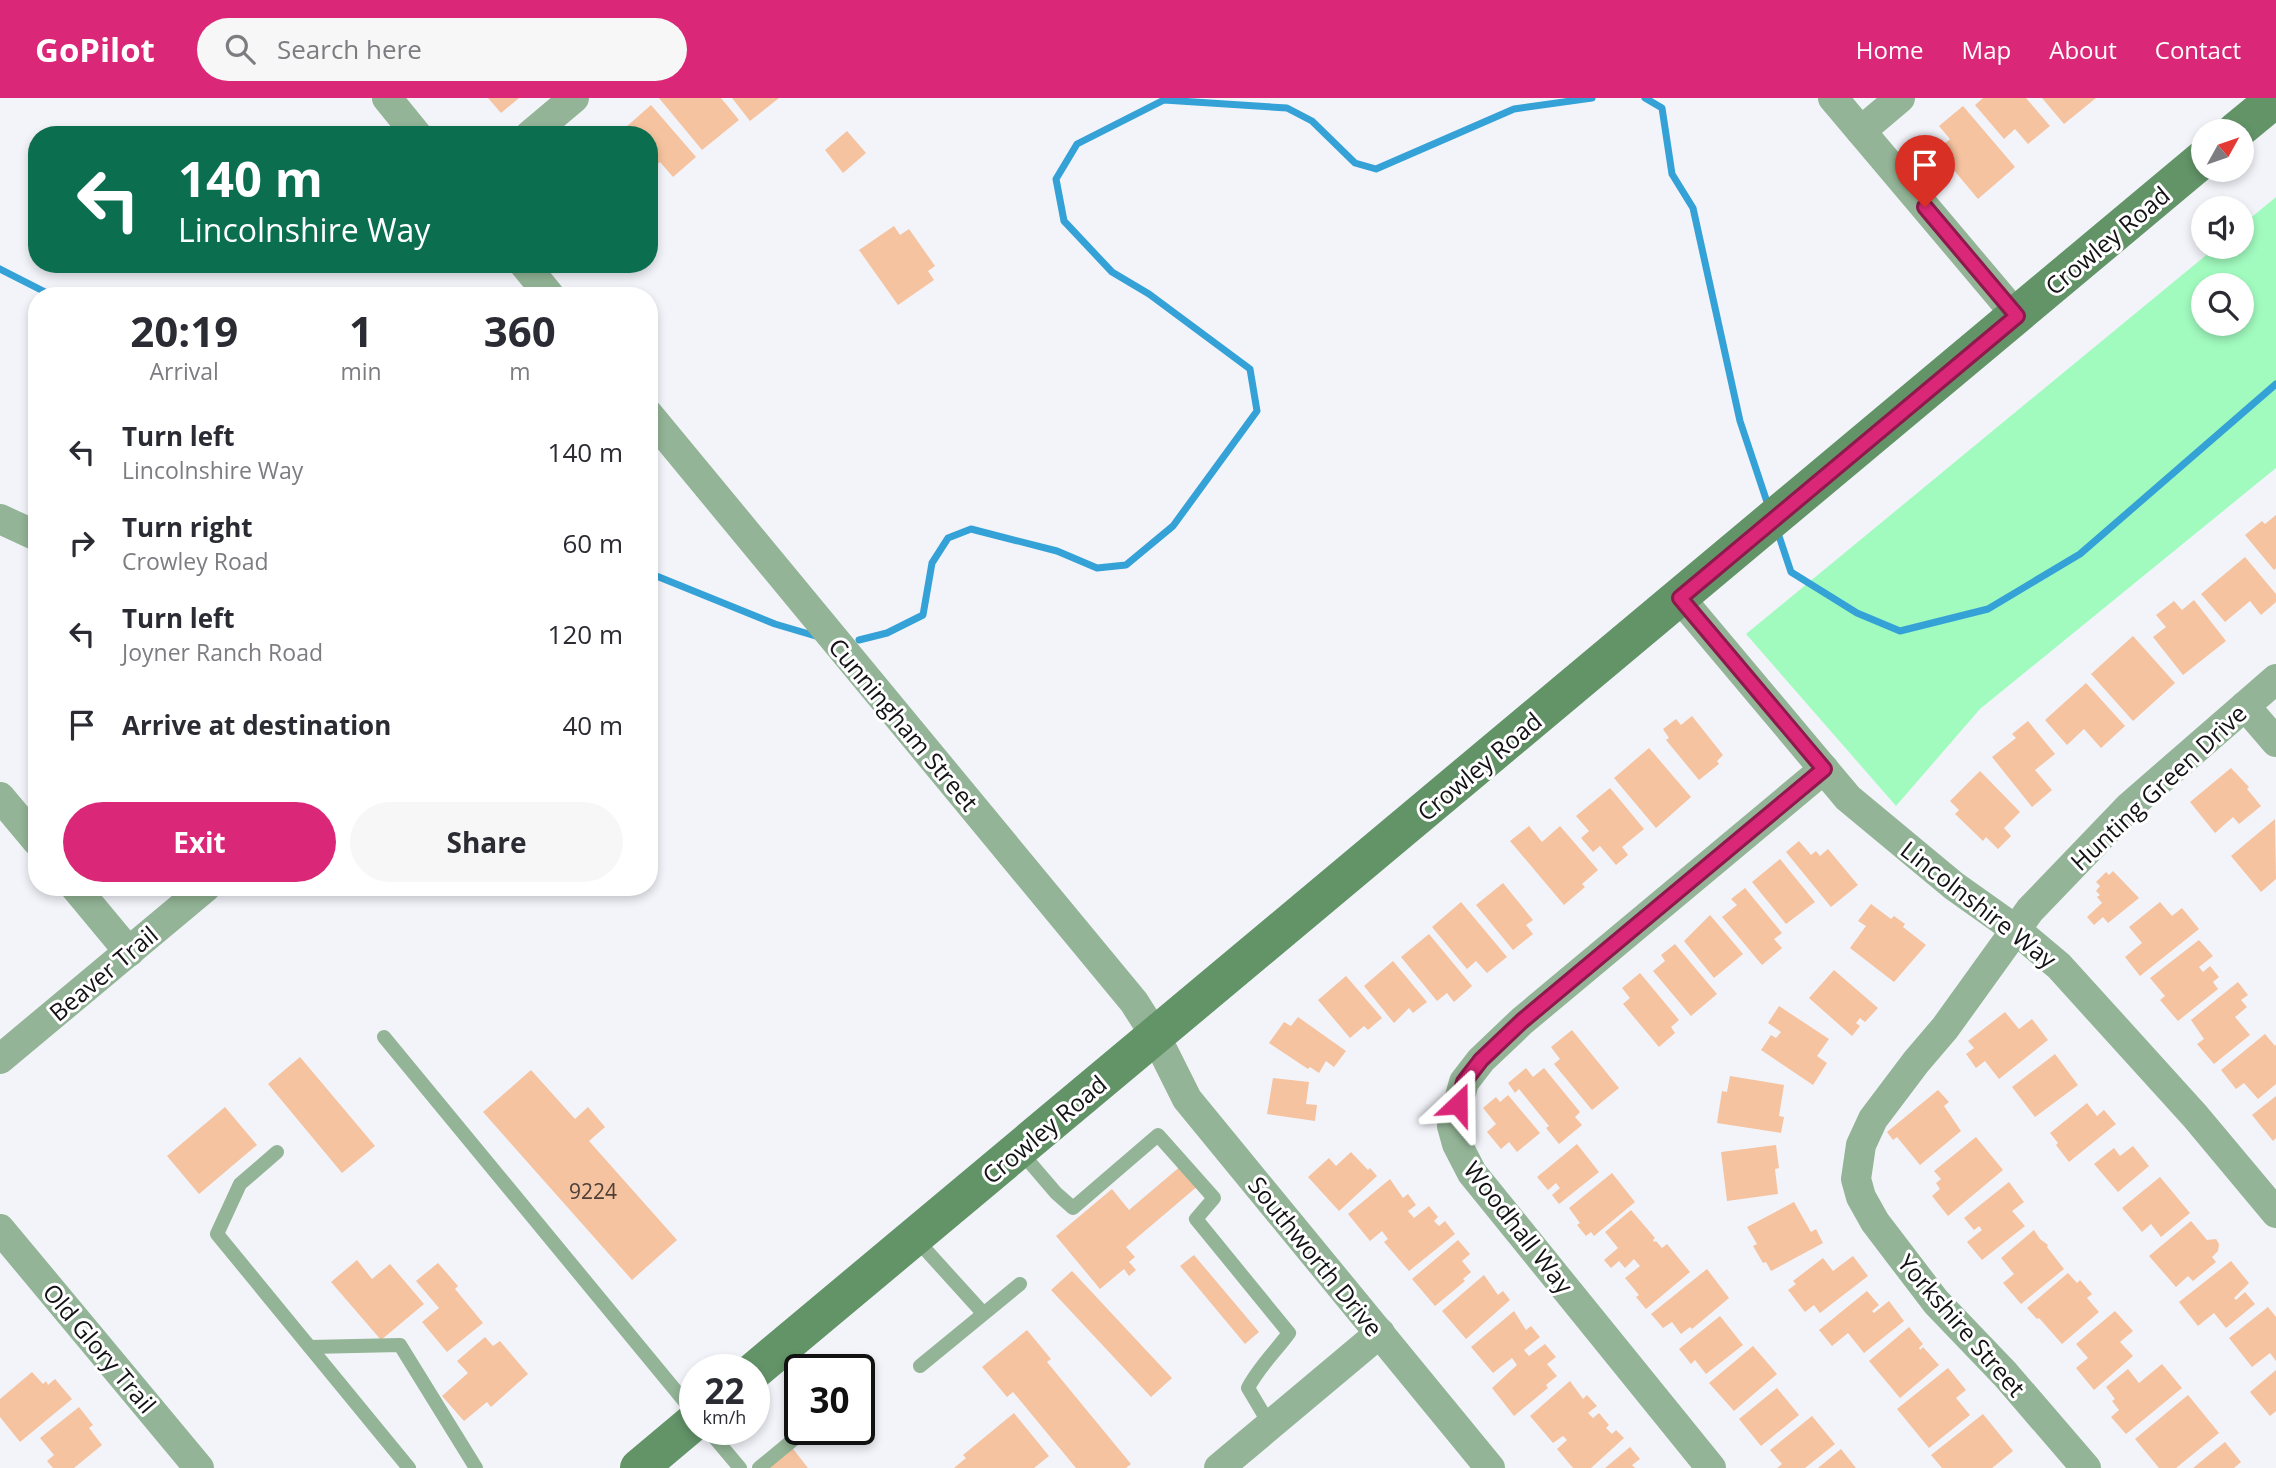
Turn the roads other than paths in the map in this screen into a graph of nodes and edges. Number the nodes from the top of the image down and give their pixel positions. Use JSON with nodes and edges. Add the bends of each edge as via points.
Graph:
{"nodes":[{"id":1,"x":387,"y":98,"type":"edge"},
{"id":2,"x":574,"y":98,"type":"edge"},
{"id":3,"x":1833,"y":98,"type":"edge"},
{"id":4,"x":1900,"y":98,"type":"edge"},
{"id":5,"x":2276,"y":98,"type":"edge"},
{"id":6,"x":2251,"y":119,"type":"edge"},
{"id":7,"x":410,"y":126,"type":"edge"},
{"id":8,"x":541,"y":126,"type":"edge"},
{"id":9,"x":1861,"y":131,"type":"junction"},
{"id":10,"x":2191,"y":169,"type":"edge"},
{"id":11,"x":531,"y":273,"type":"edge"},
{"id":12,"x":543,"y":287,"type":"edge"},
{"id":13,"x":2017,"y":316,"type":"junction"},
{"id":14,"x":658,"y":426,"type":"edge"},
{"id":15,"x":0,"y":519,"type":"edge"},
{"id":16,"x":28,"y":532,"type":"edge"},
{"id":17,"x":1680,"y":598,"type":"junction"},
{"id":18,"x":2276,"y":678,"type":"edge"},
{"id":19,"x":2245,"y":706,"type":"junction"},
{"id":20,"x":2276,"y":743,"type":"edge"},
{"id":21,"x":1824,"y":769,"type":"junction"},
{"id":22,"x":0,"y":797,"type":"edge"},
{"id":23,"x":28,"y":830,"type":"edge"},
{"id":24,"x":82,"y":896,"type":"edge"},
{"id":25,"x":195,"y":896,"type":"edge"},
{"id":26,"x":2016,"y":930,"type":"junction"},
{"id":27,"x":129,"y":952,"type":"junction"},
{"id":28,"x":1155,"y":1035,"type":"junction"},
{"id":29,"x":384,"y":1037,"type":"dead end"},
{"id":30,"x":0,"y":1059,"type":"edge"},
{"id":31,"x":1019,"y":1150,"type":"junction"},
{"id":32,"x":277,"y":1152,"type":"dead end"},
{"id":33,"x":2276,"y":1213,"type":"edge"},
{"id":34,"x":0,"y":1229,"type":"edge"},
{"id":35,"x":914,"y":1237,"type":"junction"},
{"id":36,"x":1020,"y":1284,"type":"dead end"},
{"id":37,"x":983,"y":1313,"type":"junction"},
{"id":38,"x":1380,"y":1333,"type":"junction"},
{"id":39,"x":310,"y":1347,"type":"junction"},
{"id":40,"x":778,"y":1365,"type":"edge"},
{"id":41,"x":920,"y":1366,"type":"dead end"},
{"id":42,"x":679,"y":1395,"type":"edge"},
{"id":43,"x":1270,"y":1425,"type":"junction"},
{"id":44,"x":679,"y":1436,"type":"edge"},
{"id":45,"x":721,"y":1445,"type":"edge"},
{"id":46,"x":787,"y":1445,"type":"edge"},
{"id":47,"x":648,"y":1465,"type":"edge"},
{"id":48,"x":199,"y":1468,"type":"edge"},
{"id":49,"x":409,"y":1468,"type":"edge"},
{"id":50,"x":476,"y":1468,"type":"edge"},
{"id":51,"x":740,"y":1468,"type":"edge"},
{"id":52,"x":760,"y":1468,"type":"edge"},
{"id":53,"x":1219,"y":1468,"type":"edge"},
{"id":54,"x":1490,"y":1468,"type":"edge"},
{"id":55,"x":1711,"y":1468,"type":"edge"},
{"id":56,"x":2086,"y":1468,"type":"edge"}],
"edges":[{"from":1,"to":7,"type":"street"},
{"from":2,"to":8,"type":"street"},
{"from":3,"to":9,"type":"street"},
{"from":4,"to":9,"type":"street"},
{"from":5,"to":6,"type":"main road"},
{"from":9,"to":13,"type":"street"},
{"from":10,"to":13,"type":"main road","name":"Crowley Road"},
{"from":11,"to":12,"type":"street"},
{"from":13,"to":17,"type":"main road","name":"Crowley Road"},
{"from":14,"to":28,"type":"street","name":"Cunningham Street","via":[[1134,1002]]},
{"from":15,"to":16,"type":"street"},
{"from":17,"to":21,"type":"street","name":"Lincolnshire Way"},
{"from":17,"to":28,"type":"main road","name":"Crowley Road"},
{"from":18,"to":19,"type":"street","name":"Hunting Green Drive"},
{"from":19,"to":20,"type":"street"},
{"from":19,"to":26,"type":"street","name":"Hunting Green Drive","via":[[2130,806]]},
{"from":21,"to":26,"type":"street","name":"Lincolnshire Way","via":[[1848,798],[1954,886]]},
{"from":21,"to":55,"type":"street","name":"Woodhall Way","via":[[1481,1060],[1464,1082],[1452,1126],[1472,1173]]},
{"from":22,"to":23,"type":"street"},
{"from":24,"to":27,"type":"street"},
{"from":25,"to":27,"type":"street","name":"Beaver Trail"},
{"from":26,"to":33,"type":"street","name":"Lincolnshire Way","via":[[2059,966]]},
{"from":26,"to":56,"type":"street","name":"Yorkshire Street","via":[[1873,1119],[1861,1145],[1856,1179],[1875,1222],[1936,1302]]},
{"from":27,"to":30,"type":"street","name":"Beaver Trail"},
{"from":28,"to":31,"type":"main road","name":"Crowley Road"},
{"from":28,"to":38,"type":"street","name":"Southworth Drive","via":[[1187,1099]]},
{"from":29,"to":42,"type":"lane"},
{"from":31,"to":35,"type":"main road","name":"Crowley Road"},
{"from":31,"to":43,"type":"lane","via":[[1073,1208],[1158,1135],[1214,1198],[1196,1219],[1289,1333],[1248,1388]]},
{"from":32,"to":39,"type":"lane","via":[[240,1184],[217,1234]]},
{"from":34,"to":48,"type":"street","name":"Old Glory Trail"},
{"from":35,"to":37,"type":"lane"},
{"from":35,"to":40,"type":"main road","name":"Crowley Road"},
{"from":36,"to":37,"type":"lane"},
{"from":37,"to":41,"type":"lane"},
{"from":38,"to":43,"type":"street"},
{"from":38,"to":54,"type":"street","name":"Southworth Drive"},
{"from":39,"to":49,"type":"lane"},
{"from":39,"to":50,"type":"lane","via":[[400,1345]]},
{"from":43,"to":53,"type":"street"},
{"from":44,"to":47,"type":"main road"},
{"from":45,"to":51,"type":"lane"},
{"from":46,"to":52,"type":"lane"}]}
